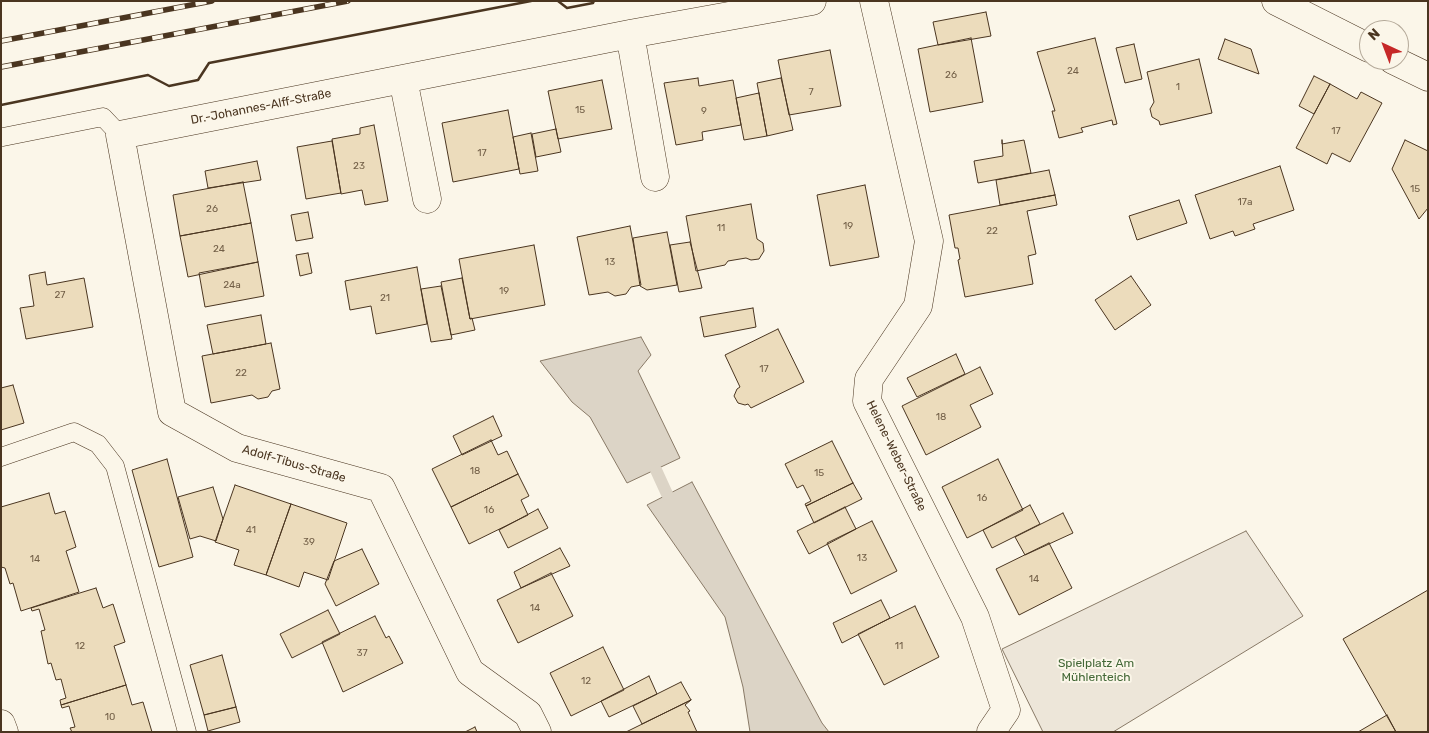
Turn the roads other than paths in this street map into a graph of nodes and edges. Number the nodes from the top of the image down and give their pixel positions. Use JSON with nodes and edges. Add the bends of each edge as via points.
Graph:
{"nodes":[{"id":1,"x":812,"y":1,"type":"edge"},
{"id":2,"x":874,"y":1,"type":"edge"},
{"id":3,"x":1276,"y":1,"type":"edge"},
{"id":4,"x":630,"y":34,"type":"junction"},
{"id":5,"x":1359,"y":43,"type":"edge"},
{"id":6,"x":1409,"y":68,"type":"edge"},
{"id":7,"x":1428,"y":78,"type":"edge"},
{"id":8,"x":402,"y":79,"type":"junction"},
{"id":9,"x":120,"y":135,"type":"junction"},
{"id":10,"x":3,"y":137,"type":"dead end"},
{"id":11,"x":656,"y":177,"type":"dead end"},
{"id":12,"x":427,"y":199,"type":"dead end"},
{"id":13,"x":1,"y":457,"type":"edge"},
{"id":14,"x":1,"y":724,"type":"edge"},
{"id":15,"x":4,"y":732,"type":"edge"},
{"id":16,"x":187,"y":732,"type":"edge"},
{"id":17,"x":537,"y":732,"type":"edge"},
{"id":18,"x":991,"y":732,"type":"edge"}],
"edges":[{"from":1,"to":4,"type":"street","name":"Dr.-Johannes-Alff-Straße"},
{"from":2,"to":18,"type":"street","name":"Helene-Weber-Straße","via":[[929,241],[918,306],[868,379],[867,401],[975,617],[1006,710]]},
{"from":3,"to":5,"type":"street"},
{"from":4,"to":8,"type":"street","name":"Dr.-Johannes-Alff-Straße"},
{"from":4,"to":11,"type":"street"},
{"from":6,"to":7,"type":"street"},
{"from":8,"to":9,"type":"street","name":"Dr.-Johannes-Alff-Straße"},
{"from":8,"to":12,"type":"street"},
{"from":9,"to":10,"type":"lane","via":[[103,117]]},
{"from":9,"to":17,"type":"street","name":"Adolf-Tibus-Straße","via":[[172,412],[237,448],[381,488],[470,672],[528,714]]},
{"from":13,"to":16,"type":"lane","via":[[74,432],[98,444],[116,466]]},
{"from":14,"to":15,"type":"street"}]}
